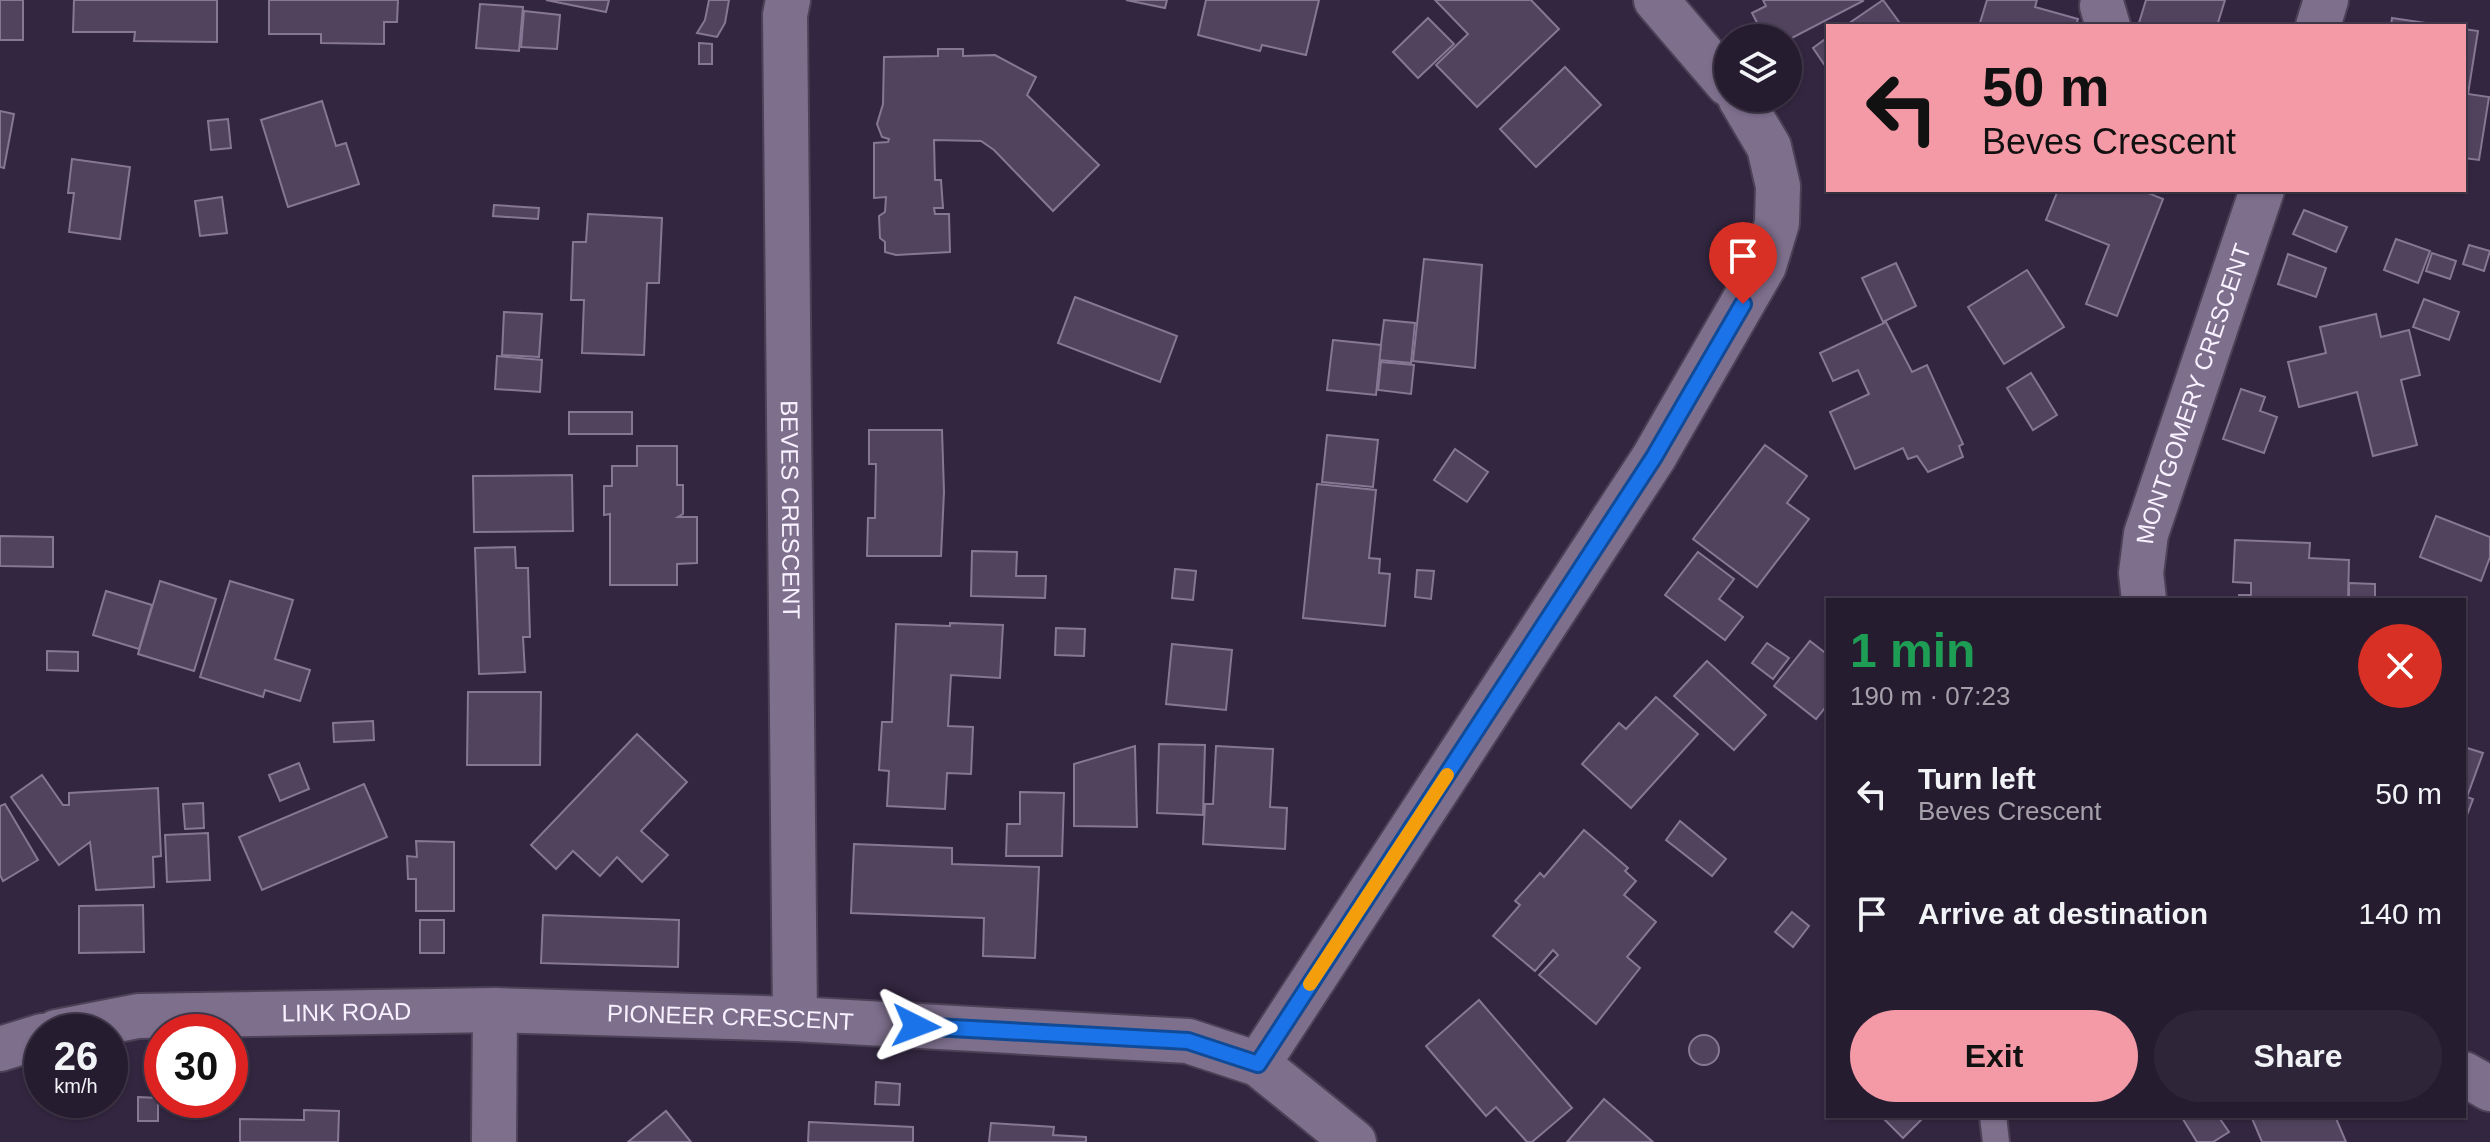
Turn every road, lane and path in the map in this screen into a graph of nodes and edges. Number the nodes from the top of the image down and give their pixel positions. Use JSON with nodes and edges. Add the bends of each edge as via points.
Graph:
{"nodes":[{"id":1,"x":788,"y":0,"type":"edge"},
{"id":2,"x":1656,"y":0,"type":"edge"},
{"id":3,"x":2326,"y":0,"type":"edge"},
{"id":4,"x":2319,"y":24,"type":"edge"},
{"id":5,"x":1714,"y":68,"type":"edge"},
{"id":6,"x":1748,"y":112,"type":"edge"},
{"id":7,"x":2261,"y":192,"type":"edge"},
{"id":8,"x":2144,"y":598,"type":"edge"},
{"id":9,"x":495,"y":1010,"type":"junction"},
{"id":10,"x":128,"y":1018,"type":"edge"},
{"id":11,"x":795,"y":1019,"type":"junction"},
{"id":12,"x":24,"y":1042,"type":"edge"},
{"id":13,"x":0,"y":1049,"type":"edge"},
{"id":14,"x":1258,"y":1064,"type":"junction"},
{"id":15,"x":2466,"y":1075,"type":"edge"},
{"id":16,"x":2490,"y":1089,"type":"edge"},
{"id":17,"x":1993,"y":1118,"type":"edge"},
{"id":18,"x":494,"y":1142,"type":"edge"},
{"id":19,"x":1354,"y":1142,"type":"edge"},
{"id":20,"x":1996,"y":1142,"type":"edge"}],
"edges":[{"from":1,"to":11,"type":"street","name":"BEVES CRESCENT"},
{"from":2,"to":5,"type":"street"},
{"from":3,"to":4,"type":"street"},
{"from":6,"to":14,"type":"street","via":[[1769,147],[1778,186],[1777,223],[1764,266],[1654,457]]},
{"from":7,"to":8,"type":"street","name":"MONTGOMERY CRESCENT","via":[[2146,534]]},
{"from":9,"to":10,"type":"street","name":"LINK ROAD"},
{"from":9,"to":11,"type":"street","name":"PIONEER CRESCENT"},
{"from":9,"to":18,"type":"street"},
{"from":11,"to":14,"type":"street","name":"PIONEER CRESCENT","via":[[1188,1041]]},
{"from":12,"to":13,"type":"street"},
{"from":14,"to":19,"type":"street","name":"PIONEER CRESCENT"},
{"from":15,"to":16,"type":"street"},
{"from":17,"to":20,"type":"lane"}]}
